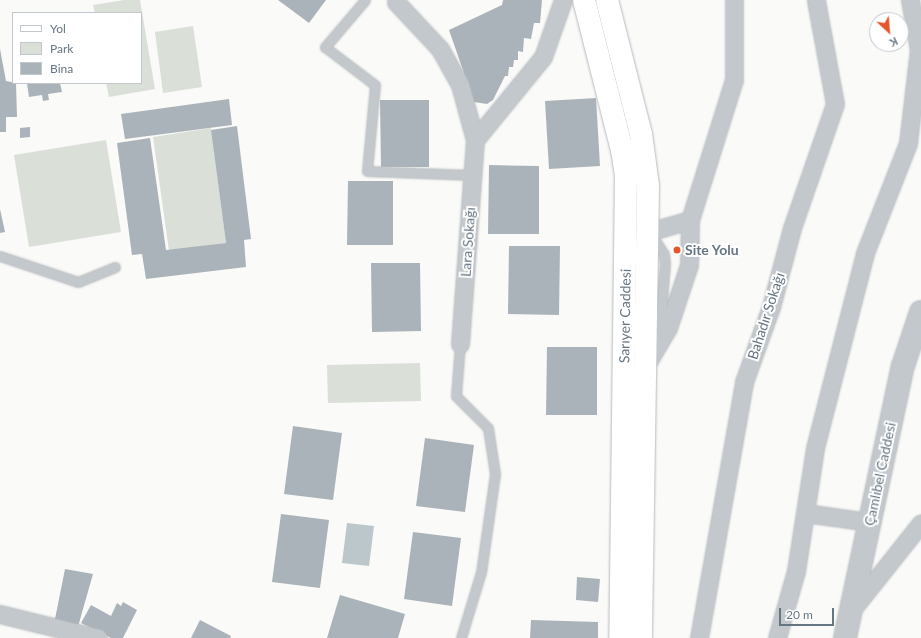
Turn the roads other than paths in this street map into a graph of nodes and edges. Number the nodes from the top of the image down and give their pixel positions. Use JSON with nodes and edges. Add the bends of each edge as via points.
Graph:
{"nodes":[{"id":1,"x":365,"y":0,"type":"edge"},
{"id":2,"x":563,"y":0,"type":"edge"},
{"id":3,"x":584,"y":0,"type":"edge"},
{"id":4,"x":607,"y":0,"type":"edge"},
{"id":5,"x":734,"y":0,"type":"edge"},
{"id":6,"x":816,"y":0,"type":"edge"},
{"id":7,"x":910,"y":0,"type":"edge"},
{"id":8,"x":394,"y":1,"type":"edge"},
{"id":9,"x":476,"y":140,"type":"junction"},
{"id":10,"x":473,"y":175,"type":"junction"},
{"id":11,"x":690,"y":220,"type":"junction"},
{"id":12,"x":648,"y":232,"type":"junction"},
{"id":13,"x":626,"y":242,"type":"junction"},
{"id":14,"x":0,"y":256,"type":"edge"},
{"id":15,"x":115,"y":267,"type":"dead end"},
{"id":16,"x":921,"y":312,"type":"edge"},
{"id":17,"x":460,"y":344,"type":"joint"},
{"id":18,"x":645,"y":367,"type":"junction"},
{"id":19,"x":805,"y":513,"type":"junction"},
{"id":20,"x":870,"y":522,"type":"junction"},
{"id":21,"x":921,"y":523,"type":"edge"},
{"id":22,"x":851,"y":611,"type":"junction"},
{"id":23,"x":0,"y":614,"type":"edge"},
{"id":24,"x":72,"y":634,"type":"edge"},
{"id":25,"x":98,"y":638,"type":"edge"},
{"id":26,"x":461,"y":638,"type":"edge"},
{"id":27,"x":620,"y":638,"type":"edge"},
{"id":28,"x":641,"y":638,"type":"edge"},
{"id":29,"x":698,"y":638,"type":"edge"},
{"id":30,"x":777,"y":638,"type":"edge"},
{"id":31,"x":845,"y":638,"type":"edge"}],
"edges":[{"from":1,"to":10,"type":"lane","via":[[325,47],[375,85],[367,171]]},
{"from":2,"to":9,"type":"street","via":[[542,57]]},
{"from":3,"to":13,"type":"main road","name":"Sarıyer Caddesi","via":[[622,150],[627,206]]},
{"from":4,"to":12,"type":"main road","name":"Sarıyer Caddesi","via":[[641,134],[648,186]]},
{"from":5,"to":11,"type":"street","via":[[734,80]]},
{"from":6,"to":29,"type":"street","name":"Bahadır Sokağı","via":[[835,104],[792,228],[771,307],[744,382]]},
{"from":7,"to":19,"type":"street","via":[[920,50],[908,143],[865,253],[815,448]]},
{"from":8,"to":9,"type":"street","name":"Lara Sokağı","via":[[440,49],[460,85]]},
{"from":9,"to":10,"type":"street","name":"Lara Sokağı"},
{"from":10,"to":17,"type":"street","name":"Lara Sokağı"},
{"from":11,"to":12,"type":"street"},
{"from":11,"to":18,"type":"street","via":[[689,265],[683,286],[668,328]]},
{"from":12,"to":13,"type":"main road"},
{"from":12,"to":18,"type":"main road","name":"Sarıyer Caddesi"},
{"from":13,"to":27,"type":"main road","name":"Sarıyer Caddesi"},
{"from":14,"to":15,"type":"lane","via":[[78,282]]},
{"from":16,"to":20,"type":"street","name":"Çamlıbel Caddesi","via":[[903,366]]},
{"from":17,"to":26,"type":"lane","via":[[456,396],[488,428],[495,474],[481,572]]},
{"from":18,"to":28,"type":"main road","name":"Sarıyer Caddesi"},
{"from":19,"to":20,"type":"street"},
{"from":19,"to":30,"type":"street","via":[[796,571]]},
{"from":20,"to":22,"type":"street","name":"Çamlıbel Caddesi"},
{"from":21,"to":22,"type":"street"},
{"from":22,"to":31,"type":"street","name":"Çamlıbel Caddesi"},
{"from":23,"to":24,"type":"street"},
{"from":24,"to":25,"type":"street"}]}
